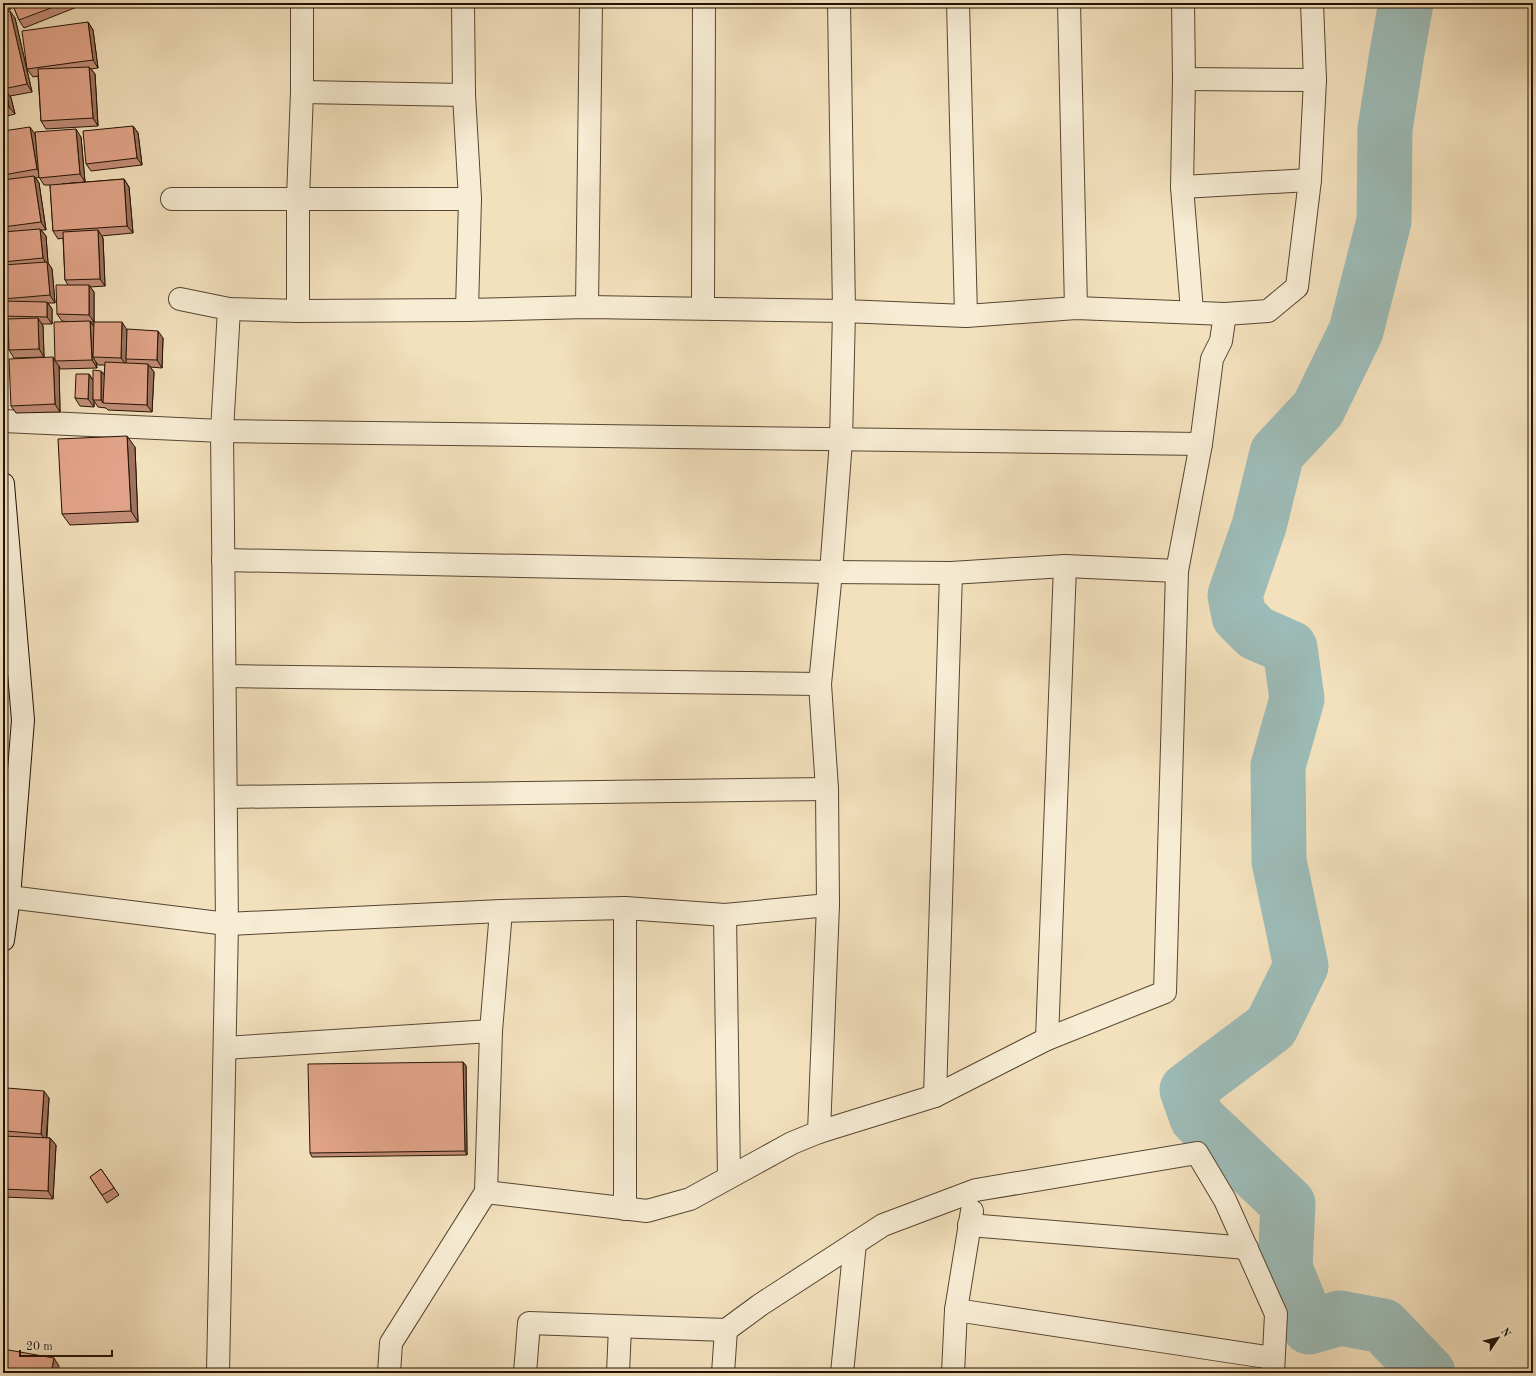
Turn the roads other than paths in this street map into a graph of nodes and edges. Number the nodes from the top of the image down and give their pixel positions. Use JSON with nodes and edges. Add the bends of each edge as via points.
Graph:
{"nodes":[{"id":1,"x":302,"y":3,"type":"edge"},
{"id":2,"x":463,"y":3,"type":"edge"},
{"id":3,"x":591,"y":3,"type":"edge"},
{"id":4,"x":704,"y":3,"type":"edge"},
{"id":5,"x":839,"y":3,"type":"edge"},
{"id":6,"x":958,"y":3,"type":"edge"},
{"id":7,"x":1069,"y":3,"type":"edge"},
{"id":8,"x":1183,"y":3,"type":"edge"},
{"id":9,"x":1312,"y":3,"type":"edge"},
{"id":10,"x":1184,"y":79,"type":"junction"},
{"id":11,"x":1315,"y":80,"type":"junction"},
{"id":12,"x":302,"y":92,"type":"junction"},
{"id":13,"x":464,"y":95,"type":"junction"},
{"id":14,"x":1310,"y":180,"type":"junction"},
{"id":15,"x":1182,"y":187,"type":"junction"},
{"id":16,"x":298,"y":198,"type":"junction"},
{"id":17,"x":172,"y":199,"type":"dead end"},
{"id":18,"x":470,"y":199,"type":"junction"},
{"id":19,"x":180,"y":299,"type":"dead end"},
{"id":20,"x":587,"y":307,"type":"junction"},
{"id":21,"x":703,"y":308,"type":"junction"},
{"id":22,"x":1076,"y":308,"type":"junction"},
{"id":23,"x":229,"y":309,"type":"junction"},
{"id":24,"x":467,"y":310,"type":"junction"},
{"id":25,"x":298,"y":311,"type":"junction"},
{"id":26,"x":844,"y":311,"type":"junction"},
{"id":27,"x":1192,"y":311,"type":"junction"},
{"id":28,"x":1225,"y":314,"type":"junction"},
{"id":29,"x":966,"y":316,"type":"junction"},
{"id":30,"x":3,"y":421,"type":"edge"},
{"id":31,"x":222,"y":431,"type":"junction"},
{"id":32,"x":841,"y":440,"type":"junction"},
{"id":33,"x":1201,"y":444,"type":"junction"},
{"id":34,"x":3,"y":484,"type":"edge"},
{"id":35,"x":223,"y":560,"type":"junction"},
{"id":36,"x":1065,"y":566,"type":"junction"},
{"id":37,"x":1177,"y":571,"type":"junction"},
{"id":38,"x":831,"y":572,"type":"junction"},
{"id":39,"x":951,"y":573,"type":"junction"},
{"id":40,"x":224,"y":676,"type":"junction"},
{"id":41,"x":820,"y":684,"type":"junction"},
{"id":42,"x":827,"y":789,"type":"junction"},
{"id":43,"x":226,"y":797,"type":"junction"},
{"id":44,"x":9,"y":897,"type":"junction"},
{"id":45,"x":828,"y":905,"type":"junction"},
{"id":46,"x":625,"y":908,"type":"junction"},
{"id":47,"x":501,"y":911,"type":"junction"},
{"id":48,"x":725,"y":915,"type":"junction"},
{"id":49,"x":228,"y":924,"type":"junction"},
{"id":50,"x":3,"y":940,"type":"edge"},
{"id":51,"x":491,"y":1031,"type":"junction"},
{"id":52,"x":1047,"y":1039,"type":"junction"},
{"id":53,"x":225,"y":1048,"type":"junction"},
{"id":54,"x":935,"y":1096,"type":"junction"},
{"id":55,"x":819,"y":1132,"type":"junction"},
{"id":56,"x":729,"y":1177,"type":"junction"},
{"id":57,"x":976,"y":1190,"type":"junction"},
{"id":58,"x":486,"y":1192,"type":"junction"},
{"id":59,"x":625,"y":1209,"type":"junction"},
{"id":60,"x":970,"y":1224,"type":"junction"},
{"id":61,"x":855,"y":1243,"type":"junction"},
{"id":62,"x":1247,"y":1248,"type":"junction"},
{"id":63,"x":956,"y":1310,"type":"junction"},
{"id":64,"x":620,"y":1327,"type":"junction"},
{"id":65,"x":726,"y":1330,"type":"junction"},
{"id":66,"x":1273,"y":1365,"type":"edge"},
{"id":67,"x":218,"y":1373,"type":"edge"},
{"id":68,"x":389,"y":1373,"type":"edge"},
{"id":69,"x":525,"y":1373,"type":"edge"},
{"id":70,"x":618,"y":1373,"type":"edge"},
{"id":71,"x":723,"y":1373,"type":"edge"},
{"id":72,"x":842,"y":1373,"type":"edge"},
{"id":73,"x":953,"y":1373,"type":"edge"}],
"edges":[{"from":1,"to":12,"type":"street"},
{"from":2,"to":13,"type":"street"},
{"from":3,"to":20,"type":"street"},
{"from":4,"to":21,"type":"street"},
{"from":5,"to":26,"type":"street"},
{"from":6,"to":29,"type":"street"},
{"from":7,"to":22,"type":"street"},
{"from":8,"to":10,"type":"street"},
{"from":9,"to":11,"type":"street"},
{"from":10,"to":11,"type":"street"},
{"from":10,"to":15,"type":"street"},
{"from":11,"to":14,"type":"street"},
{"from":12,"to":13,"type":"street"},
{"from":12,"to":16,"type":"street"},
{"from":13,"to":18,"type":"street"},
{"from":14,"to":15,"type":"street"},
{"from":14,"to":28,"type":"street","via":[[1297,287],[1268,311]]},
{"from":15,"to":27,"type":"street"},
{"from":16,"to":17,"type":"street"},
{"from":16,"to":18,"type":"street"},
{"from":16,"to":25,"type":"street"},
{"from":18,"to":24,"type":"street"},
{"from":19,"to":23,"type":"street"},
{"from":20,"to":21,"type":"street"},
{"from":20,"to":24,"type":"street"},
{"from":21,"to":26,"type":"street"},
{"from":22,"to":27,"type":"street"},
{"from":22,"to":29,"type":"street"},
{"from":23,"to":25,"type":"street"},
{"from":23,"to":31,"type":"street"},
{"from":24,"to":25,"type":"street"},
{"from":26,"to":29,"type":"street"},
{"from":26,"to":32,"type":"street"},
{"from":27,"to":28,"type":"street"},
{"from":28,"to":33,"type":"street","via":[[1221,341],[1212,359]]},
{"from":30,"to":31,"type":"street"},
{"from":31,"to":32,"type":"street"},
{"from":31,"to":35,"type":"street"},
{"from":32,"to":33,"type":"street"},
{"from":32,"to":38,"type":"street"},
{"from":33,"to":37,"type":"street"},
{"from":34,"to":44,"type":"street","via":[[23,720]]},
{"from":35,"to":38,"type":"street"},
{"from":35,"to":40,"type":"street"},
{"from":36,"to":37,"type":"street"},
{"from":36,"to":39,"type":"street"},
{"from":36,"to":52,"type":"street"},
{"from":37,"to":52,"type":"street","via":[[1165,992]]},
{"from":38,"to":39,"type":"street"},
{"from":38,"to":41,"type":"street"},
{"from":39,"to":54,"type":"street"},
{"from":40,"to":41,"type":"street"},
{"from":40,"to":43,"type":"street"},
{"from":41,"to":42,"type":"street"},
{"from":42,"to":43,"type":"street"},
{"from":42,"to":45,"type":"street"},
{"from":43,"to":49,"type":"street"},
{"from":44,"to":49,"type":"street"},
{"from":44,"to":50,"type":"street"},
{"from":45,"to":48,"type":"street"},
{"from":45,"to":55,"type":"street"},
{"from":46,"to":47,"type":"street"},
{"from":46,"to":48,"type":"street"},
{"from":46,"to":59,"type":"street"},
{"from":47,"to":49,"type":"street"},
{"from":47,"to":51,"type":"street"},
{"from":48,"to":56,"type":"street"},
{"from":49,"to":53,"type":"street"},
{"from":51,"to":53,"type":"street"},
{"from":51,"to":58,"type":"street"},
{"from":52,"to":54,"type":"street"},
{"from":53,"to":67,"type":"street"},
{"from":54,"to":55,"type":"street"},
{"from":55,"to":56,"type":"street","via":[[792,1143]]},
{"from":56,"to":59,"type":"street","via":[[690,1199],[647,1211]]},
{"from":57,"to":60,"type":"street"},
{"from":57,"to":61,"type":"street","via":[[883,1225]]},
{"from":57,"to":62,"type":"street","via":[[1197,1153],[1226,1200]]},
{"from":58,"to":59,"type":"street"},
{"from":58,"to":68,"type":"street","via":[[391,1342]]},
{"from":60,"to":62,"type":"street"},
{"from":60,"to":63,"type":"street"},
{"from":61,"to":65,"type":"street"},
{"from":61,"to":72,"type":"street"},
{"from":62,"to":66,"type":"street","via":[[1276,1314]]},
{"from":63,"to":66,"type":"street"},
{"from":63,"to":73,"type":"street"},
{"from":64,"to":65,"type":"street"},
{"from":64,"to":69,"type":"street","via":[[529,1323]]},
{"from":64,"to":70,"type":"street"},
{"from":65,"to":71,"type":"street"}]}
